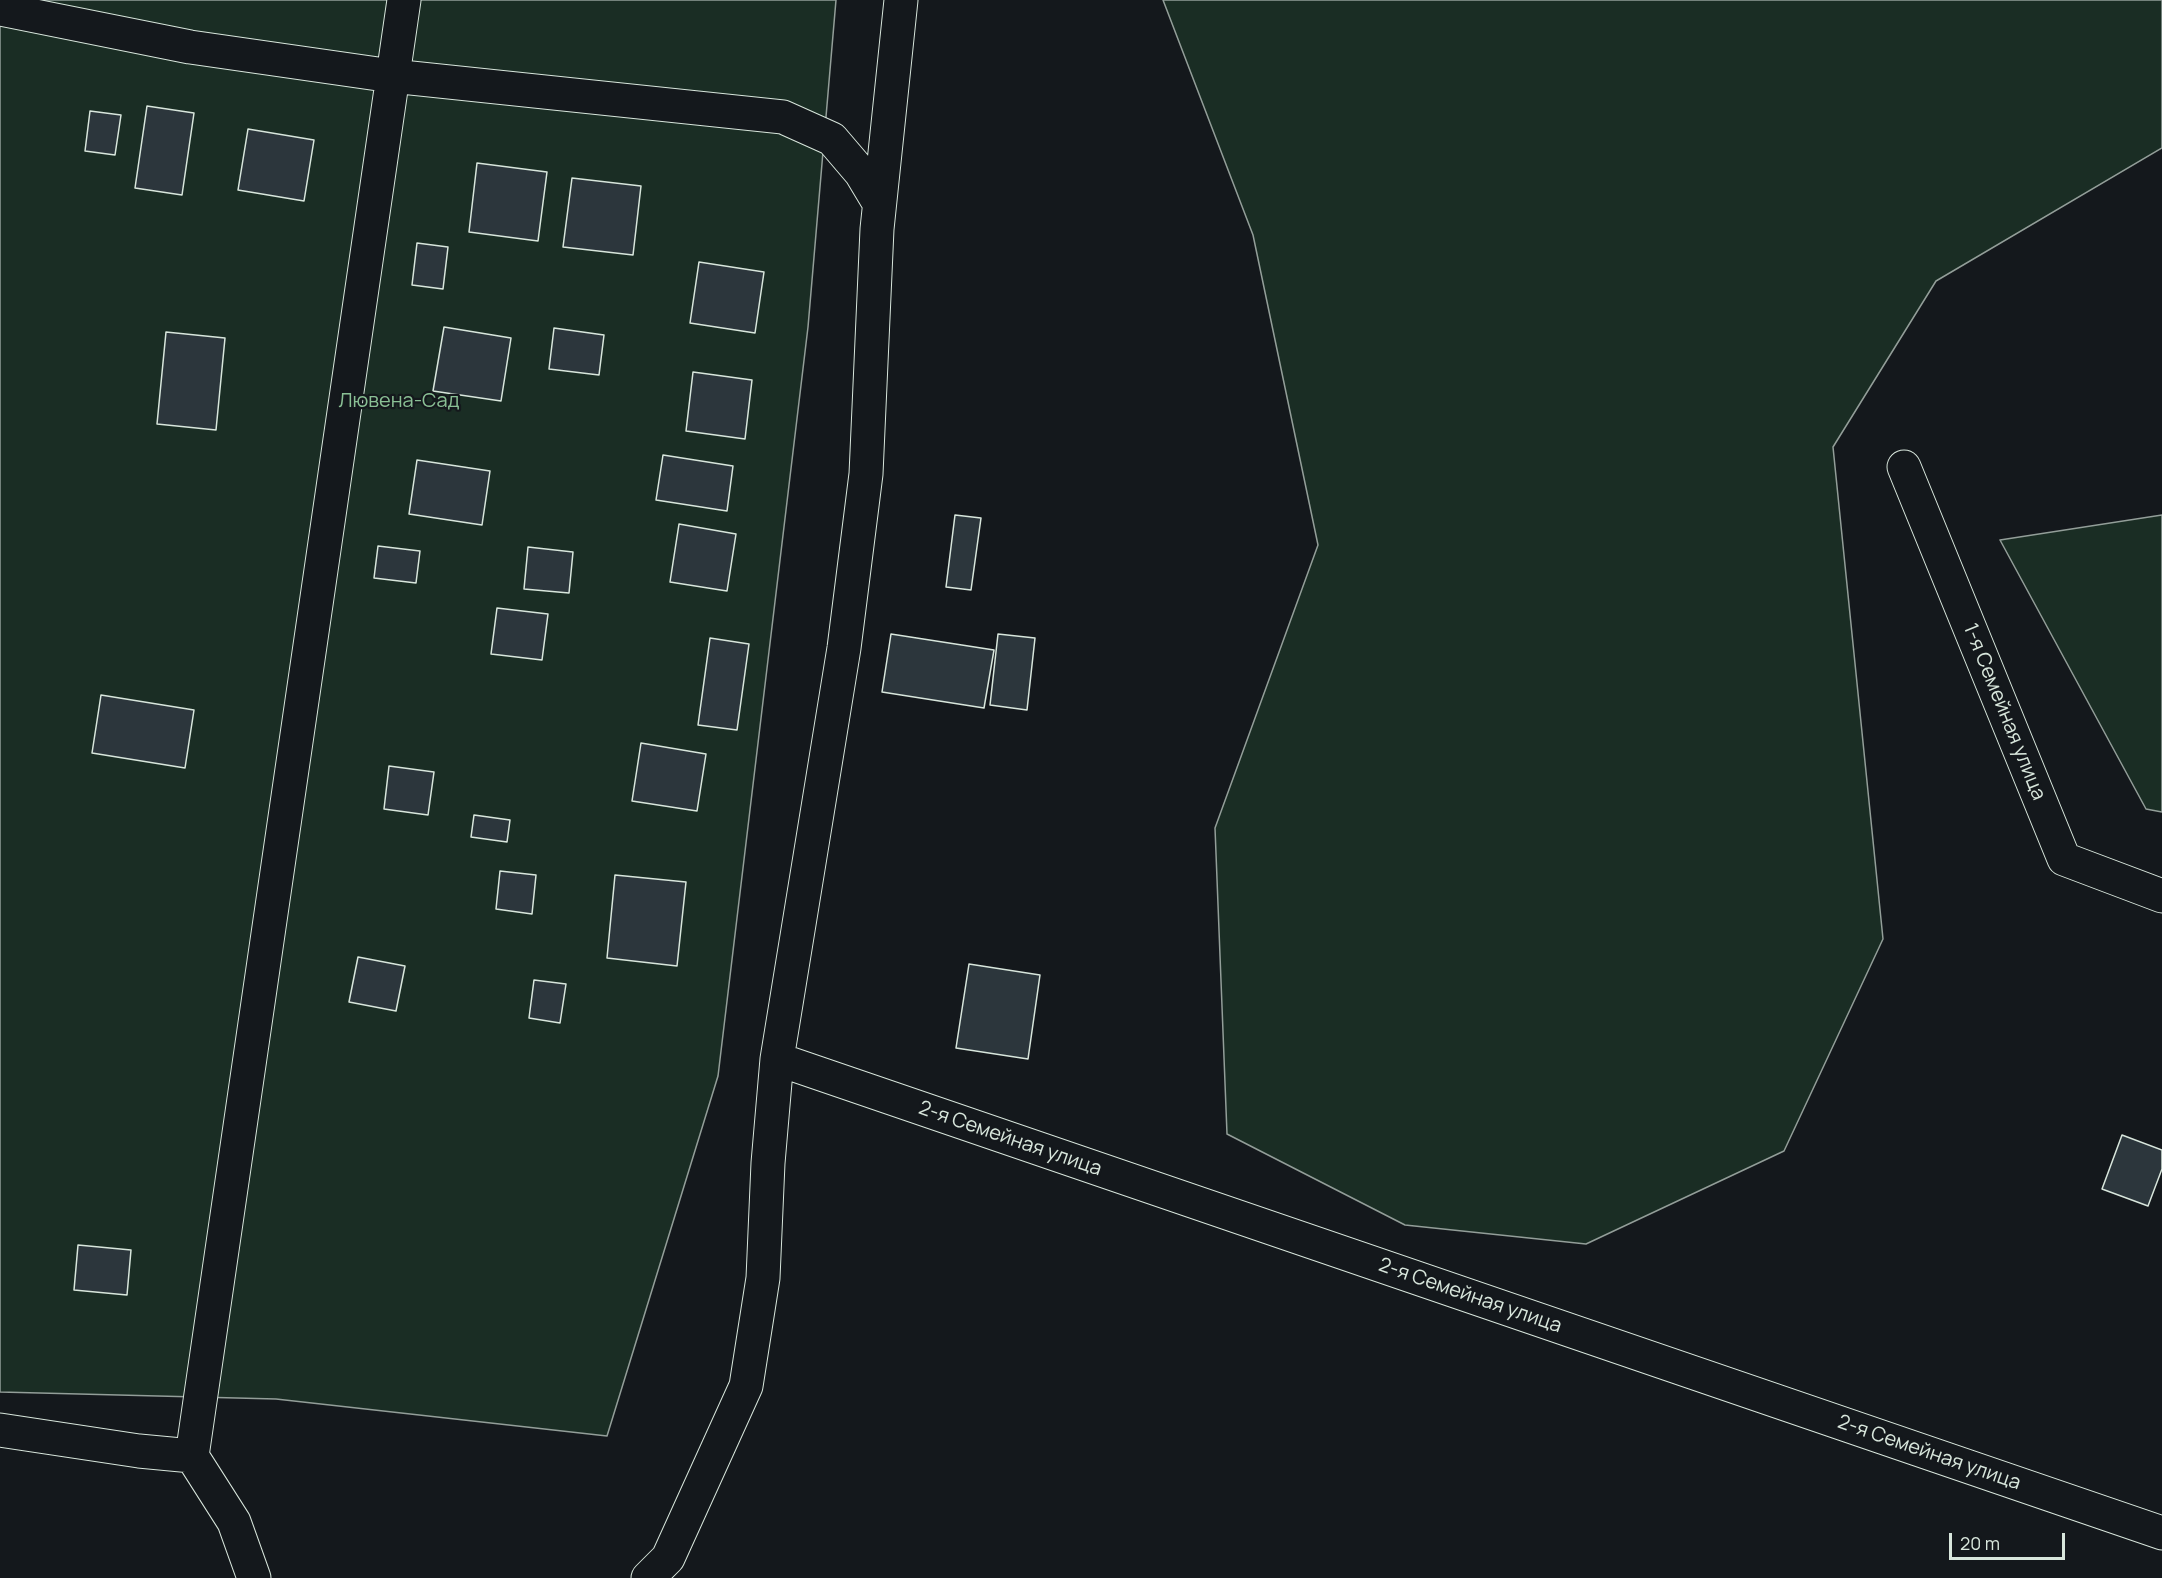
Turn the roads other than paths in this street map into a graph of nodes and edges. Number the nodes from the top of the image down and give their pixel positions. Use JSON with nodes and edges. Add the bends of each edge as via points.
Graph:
{"nodes":[{"id":1,"x":404,"y":0,"type":"edge"},
{"id":2,"x":901,"y":0,"type":"edge"},
{"id":3,"x":0,"y":9,"type":"edge"},
{"id":4,"x":392,"y":76,"type":"junction"},
{"id":5,"x":879,"y":203,"type":"junction"},
{"id":6,"x":1904,"y":468,"type":"dead end"},
{"id":7,"x":2162,"y":896,"type":"edge"},
{"id":8,"x":777,"y":1059,"type":"junction"},
{"id":9,"x":0,"y":1430,"type":"edge"},
{"id":10,"x":192,"y":1456,"type":"junction"},
{"id":11,"x":2162,"y":1533,"type":"edge"},
{"id":12,"x":254,"y":1578,"type":"edge"},
{"id":13,"x":648,"y":1578,"type":"edge"}],
"edges":[{"from":1,"to":4,"type":"lane"},
{"from":2,"to":5,"type":"lane"},
{"from":3,"to":4,"type":"lane","via":[[190,47]]},
{"from":4,"to":5,"type":"lane","via":[[783,117],[832,139],[861,173]]},
{"from":4,"to":10,"type":"lane"},
{"from":5,"to":8,"type":"lane","via":[[866,474],[844,648]]},
{"from":6,"to":7,"type":"lane","name":"1-я Семейная улица","via":[[2064,859]]},
{"from":8,"to":11,"type":"lane","name":"2-я Семейная улица"},
{"from":8,"to":13,"type":"lane","via":[[764,1278],[746,1386],[668,1558]]},
{"from":9,"to":10,"type":"lane","via":[[139,1452]]},
{"from":10,"to":12,"type":"lane","via":[[234,1522]]}]}
